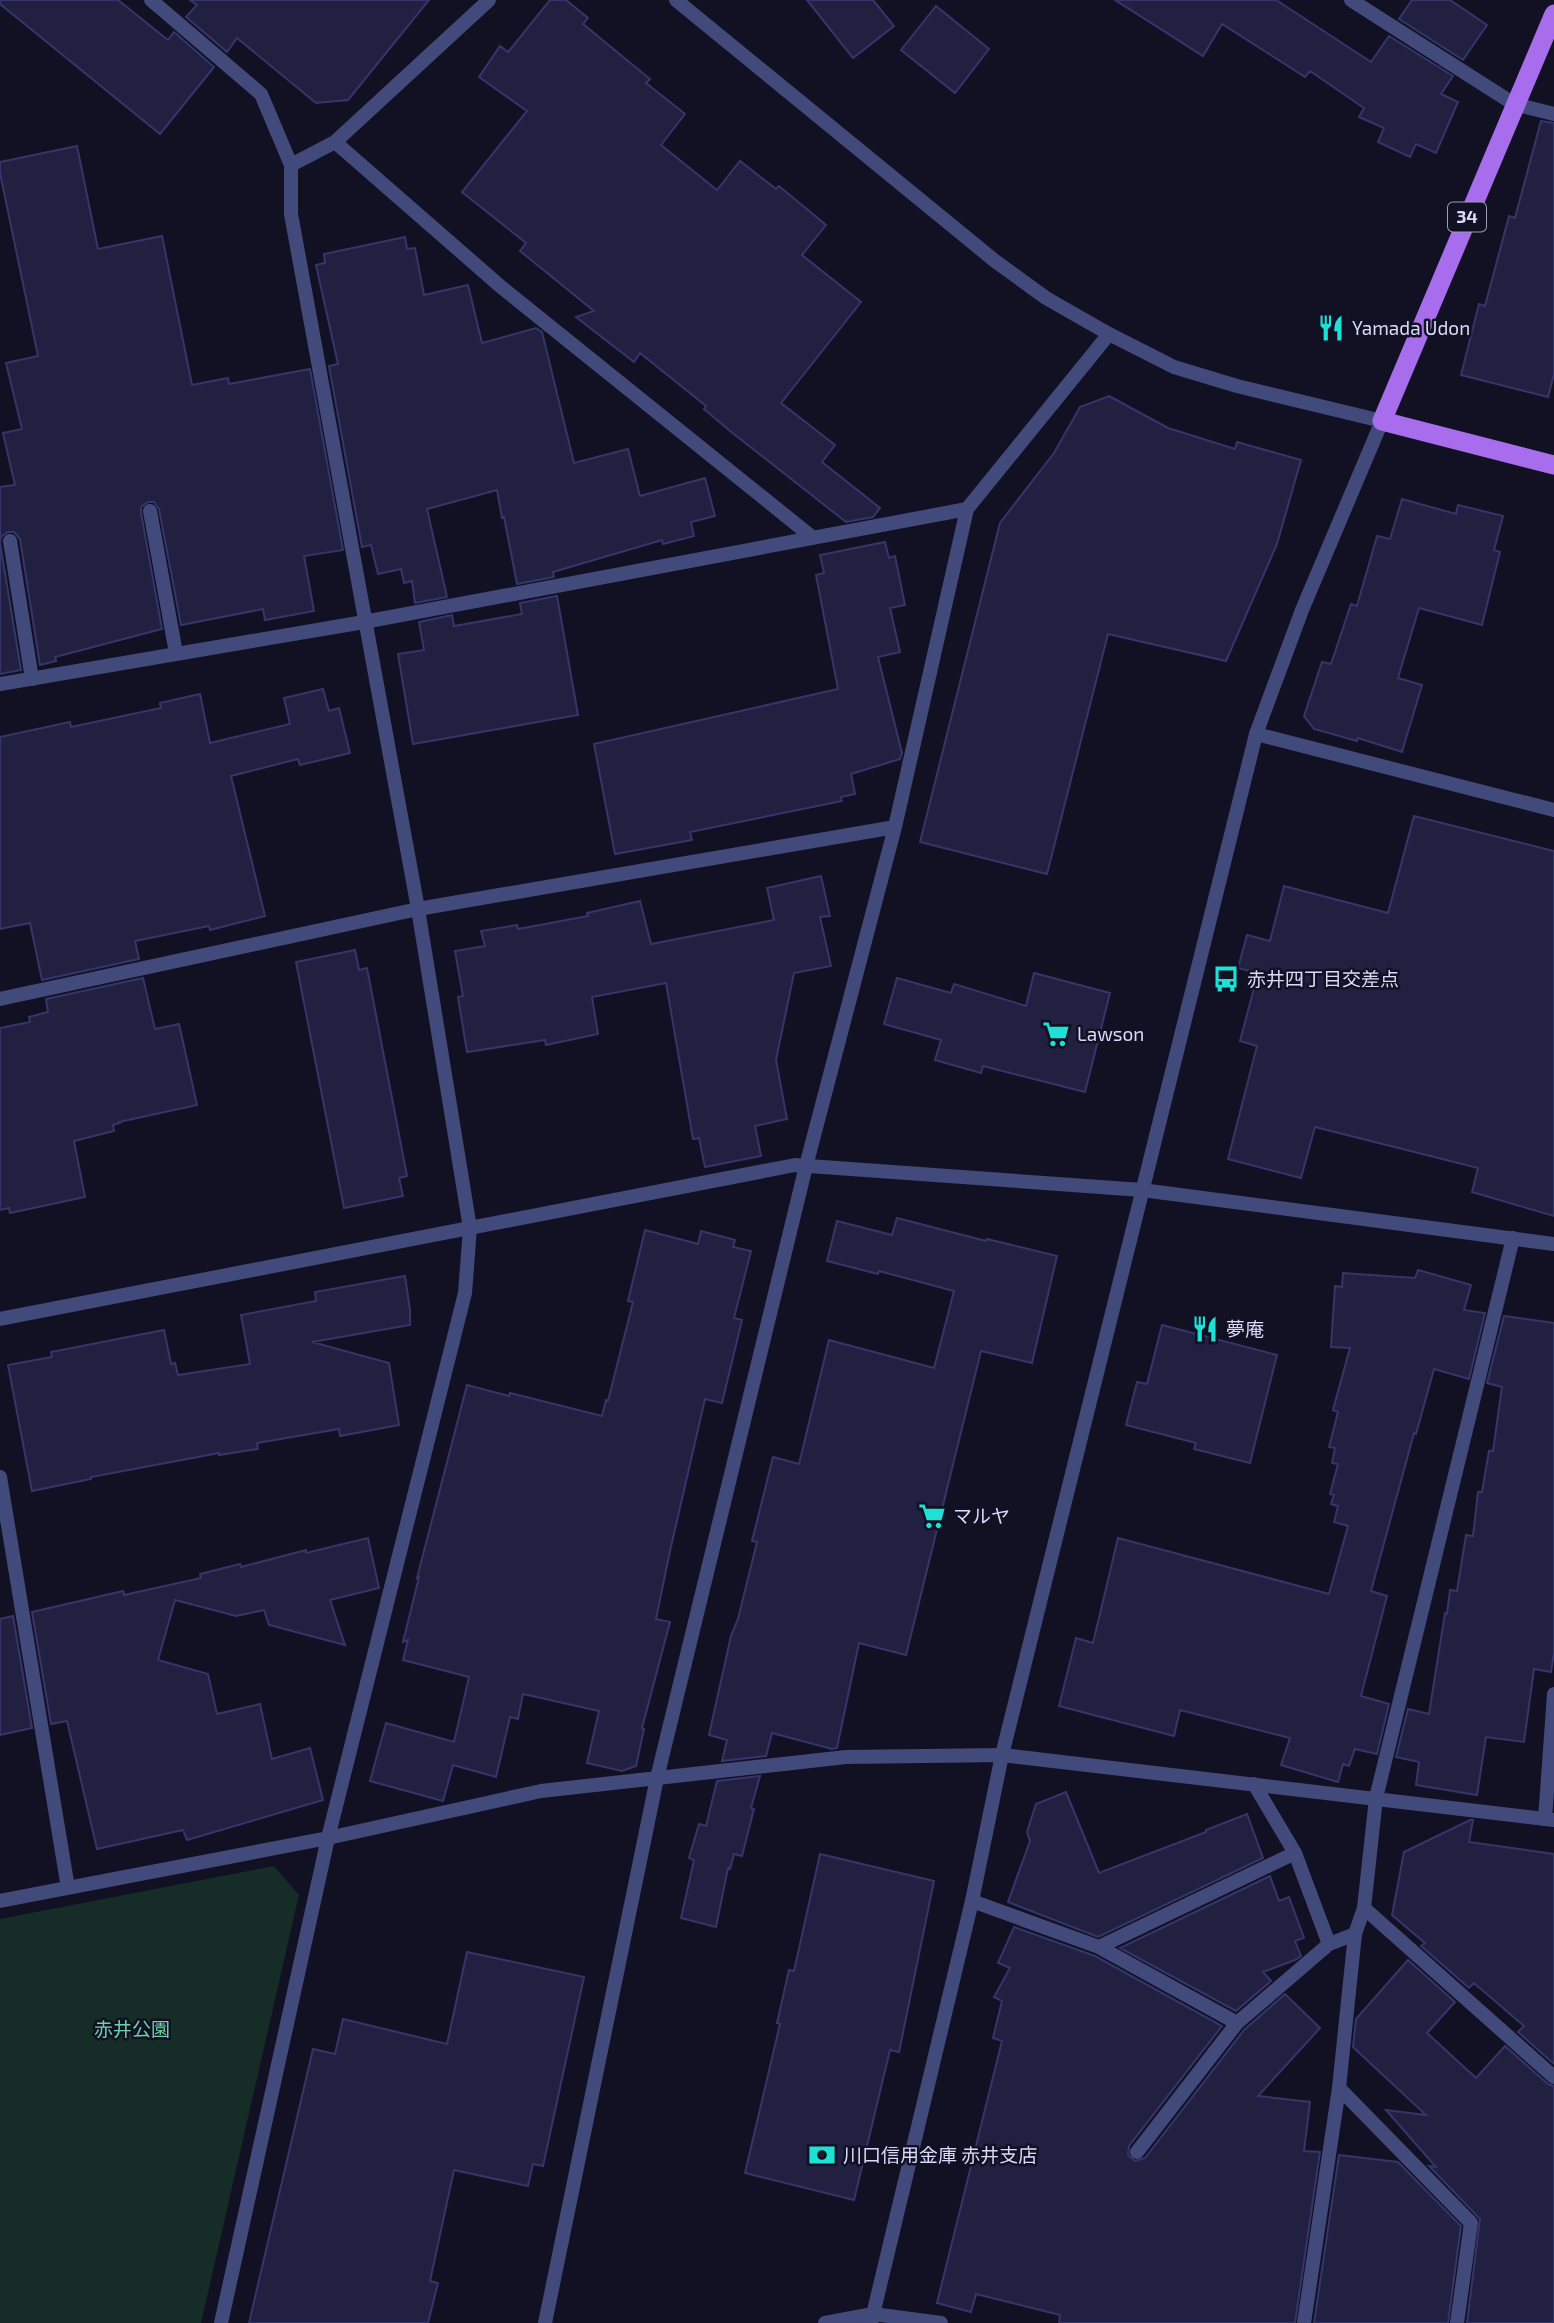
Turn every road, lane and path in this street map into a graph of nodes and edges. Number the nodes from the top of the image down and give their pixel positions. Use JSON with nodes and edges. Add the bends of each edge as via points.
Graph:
{"nodes":[{"id":1,"x":151,"y":0,"type":"edge"},
{"id":2,"x":489,"y":0,"type":"edge"},
{"id":3,"x":676,"y":0,"type":"edge"},
{"id":4,"x":1352,"y":0,"type":"edge"},
{"id":5,"x":1554,"y":14,"type":"edge"},
{"id":6,"x":1514,"y":104,"type":"junction"},
{"id":7,"x":1554,"y":114,"type":"edge"},
{"id":8,"x":335,"y":142,"type":"junction"},
{"id":9,"x":291,"y":165,"type":"junction"},
{"id":10,"x":1109,"y":334,"type":"junction"},
{"id":11,"x":1382,"y":421,"type":"junction"},
{"id":12,"x":1554,"y":465,"type":"edge"},
{"id":13,"x":967,"y":509,"type":"junction"},
{"id":14,"x":150,"y":511,"type":"dead end"},
{"id":15,"x":812,"y":537,"type":"junction"},
{"id":16,"x":10,"y":541,"type":"dead end"},
{"id":17,"x":364,"y":622,"type":"junction"},
{"id":18,"x":176,"y":653,"type":"junction"},
{"id":19,"x":32,"y":679,"type":"junction"},
{"id":20,"x":0,"y":684,"type":"edge"},
{"id":21,"x":1256,"y":734,"type":"junction"},
{"id":22,"x":1554,"y":810,"type":"edge"},
{"id":23,"x":895,"y":827,"type":"junction"},
{"id":24,"x":418,"y":909,"type":"junction"},
{"id":25,"x":0,"y":999,"type":"edge"},
{"id":26,"x":806,"y":1166,"type":"junction"},
{"id":27,"x":1142,"y":1190,"type":"junction"},
{"id":28,"x":470,"y":1228,"type":"junction"},
{"id":29,"x":1513,"y":1238,"type":"junction"},
{"id":30,"x":1554,"y":1244,"type":"edge"},
{"id":31,"x":0,"y":1319,"type":"edge"},
{"id":32,"x":0,"y":1477,"type":"edge"},
{"id":33,"x":1554,"y":1694,"type":"edge"},
{"id":34,"x":1002,"y":1755,"type":"junction"},
{"id":35,"x":657,"y":1778,"type":"junction"},
{"id":36,"x":1254,"y":1784,"type":"junction"},
{"id":37,"x":1376,"y":1798,"type":"junction"},
{"id":38,"x":1549,"y":1820,"type":"edge"},
{"id":39,"x":328,"y":1838,"type":"junction"},
{"id":40,"x":1295,"y":1853,"type":"junction"},
{"id":41,"x":68,"y":1888,"type":"junction"},
{"id":42,"x":0,"y":1901,"type":"edge"},
{"id":43,"x":972,"y":1901,"type":"junction"},
{"id":44,"x":1364,"y":1908,"type":"junction"},
{"id":45,"x":1356,"y":1934,"type":"junction"},
{"id":46,"x":1329,"y":1944,"type":"junction"},
{"id":47,"x":1099,"y":1947,"type":"junction"},
{"id":48,"x":1237,"y":2023,"type":"junction"},
{"id":49,"x":1554,"y":2077,"type":"edge"},
{"id":50,"x":1339,"y":2088,"type":"junction"},
{"id":51,"x":1137,"y":2152,"type":"dead end"},
{"id":52,"x":872,"y":2318,"type":"edge"},
{"id":53,"x":221,"y":2323,"type":"edge"},
{"id":54,"x":545,"y":2323,"type":"edge"},
{"id":55,"x":825,"y":2323,"type":"edge"},
{"id":56,"x":941,"y":2323,"type":"edge"},
{"id":57,"x":1304,"y":2323,"type":"edge"},
{"id":58,"x":1457,"y":2323,"type":"edge"}],
"edges":[{"from":1,"to":9,"type":"street","via":[[261,94]]},
{"from":2,"to":8,"type":"street"},
{"from":3,"to":10,"type":"street","via":[[995,261],[1046,298]]},
{"from":4,"to":6,"type":"street"},
{"from":5,"to":6,"type":"main road","number":"34"},
{"from":6,"to":7,"type":"street"},
{"from":6,"to":11,"type":"main road","number":"34"},
{"from":8,"to":9,"type":"street"},
{"from":8,"to":15,"type":"street","via":[[500,286]]},
{"from":9,"to":17,"type":"street","via":[[291,214]]},
{"from":10,"to":11,"type":"street","via":[[1174,367]]},
{"from":10,"to":13,"type":"street"},
{"from":11,"to":12,"type":"main road"},
{"from":11,"to":21,"type":"street","via":[[1302,610]]},
{"from":13,"to":15,"type":"street"},
{"from":13,"to":23,"type":"street"},
{"from":14,"to":18,"type":"street"},
{"from":15,"to":17,"type":"street"},
{"from":16,"to":19,"type":"street"},
{"from":17,"to":18,"type":"street"},
{"from":17,"to":24,"type":"street"},
{"from":18,"to":19,"type":"street"},
{"from":19,"to":20,"type":"street"},
{"from":21,"to":22,"type":"street"},
{"from":21,"to":27,"type":"street"},
{"from":23,"to":24,"type":"street"},
{"from":23,"to":26,"type":"street"},
{"from":24,"to":25,"type":"street"},
{"from":24,"to":28,"type":"street"},
{"from":26,"to":27,"type":"street"},
{"from":26,"to":28,"type":"street"},
{"from":26,"to":35,"type":"street"},
{"from":27,"to":29,"type":"street"},
{"from":27,"to":34,"type":"street"},
{"from":28,"to":31,"type":"street"},
{"from":28,"to":39,"type":"street","via":[[465,1293]]},
{"from":29,"to":30,"type":"street"},
{"from":29,"to":37,"type":"street"},
{"from":32,"to":41,"type":"street"},
{"from":33,"to":38,"type":"street"},
{"from":34,"to":35,"type":"street","via":[[846,1757]]},
{"from":34,"to":36,"type":"street"},
{"from":34,"to":43,"type":"street"},
{"from":35,"to":39,"type":"street","via":[[541,1791]]},
{"from":35,"to":54,"type":"street"},
{"from":36,"to":37,"type":"street"},
{"from":36,"to":40,"type":"street"},
{"from":37,"to":38,"type":"street"},
{"from":37,"to":44,"type":"street"},
{"from":39,"to":41,"type":"street"},
{"from":39,"to":53,"type":"street"},
{"from":40,"to":46,"type":"street"},
{"from":40,"to":47,"type":"street"},
{"from":41,"to":42,"type":"street"},
{"from":43,"to":47,"type":"street"},
{"from":43,"to":52,"type":"street"},
{"from":44,"to":45,"type":"street"},
{"from":44,"to":49,"type":"street"},
{"from":45,"to":46,"type":"street"},
{"from":45,"to":50,"type":"street"},
{"from":46,"to":48,"type":"street"},
{"from":47,"to":48,"type":"street"},
{"from":48,"to":51,"type":"street"},
{"from":50,"to":57,"type":"street"},
{"from":50,"to":58,"type":"street","via":[[1471,2222]]},
{"from":52,"to":55,"type":"street"},
{"from":52,"to":56,"type":"street"}]}
